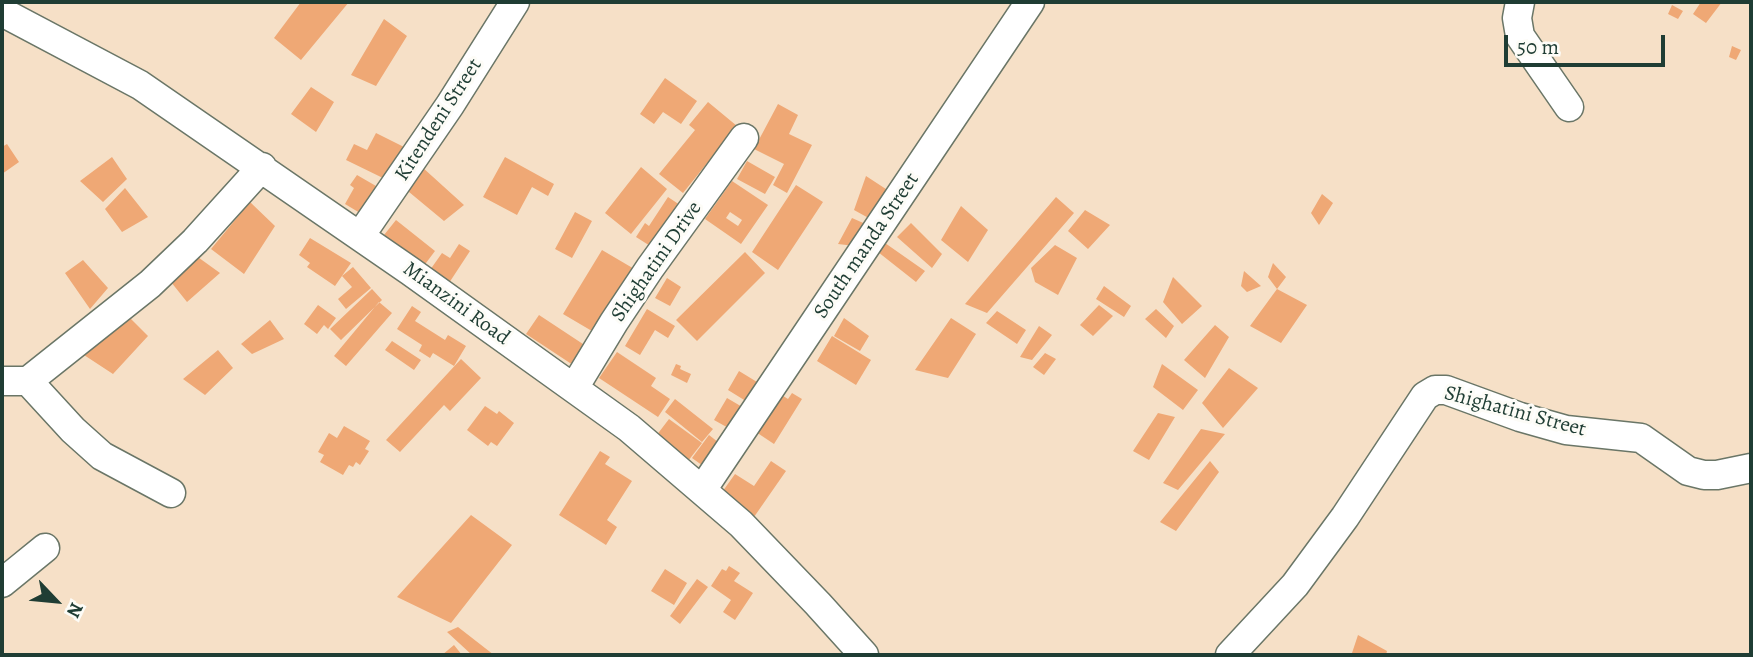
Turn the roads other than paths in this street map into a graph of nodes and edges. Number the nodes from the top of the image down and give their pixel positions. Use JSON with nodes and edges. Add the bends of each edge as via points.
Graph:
{"nodes":[{"id":1,"x":515,"y":2,"type":"edge"},
{"id":2,"x":1030,"y":2,"type":"edge"},
{"id":3,"x":1520,"y":2,"type":"edge"},
{"id":4,"x":9,"y":10,"type":"edge"},
{"id":5,"x":1569,"y":107,"type":"dead end"},
{"id":6,"x":744,"y":138,"type":"dead end"},
{"id":7,"x":262,"y":167,"type":"junction"},
{"id":8,"x":360,"y":236,"type":"junction"},
{"id":9,"x":15,"y":381,"type":"edge"},
{"id":10,"x":574,"y":388,"type":"junction"},
{"id":11,"x":1751,"y":468,"type":"edge"},
{"id":12,"x":702,"y":490,"type":"junction"},
{"id":13,"x":171,"y":493,"type":"dead end"},
{"id":14,"x":45,"y":548,"type":"dead end"},
{"id":15,"x":2,"y":583,"type":"edge"},
{"id":16,"x":864,"y":655,"type":"edge"},
{"id":17,"x":1230,"y":655,"type":"edge"}],
"edges":[{"from":1,"to":8,"type":"street","name":"Kitendeni Street"},
{"from":2,"to":12,"type":"street","name":"South manda Street"},
{"from":3,"to":5,"type":"street","via":[[1520,36]]},
{"from":4,"to":7,"type":"street","name":"Mianzini Road","via":[[140,85]]},
{"from":6,"to":10,"type":"street","name":"Shighatini Drive","via":[[650,268]]},
{"from":7,"to":8,"type":"street","name":"Mianzini Road"},
{"from":7,"to":9,"type":"street","via":[[149,285]]},
{"from":8,"to":10,"type":"street","name":"Mianzini Road"},
{"from":9,"to":13,"type":"street","via":[[102,456]]},
{"from":10,"to":12,"type":"street","name":"Mianzini Road"},
{"from":11,"to":17,"type":"street","name":"Shighatini Street","via":[[1704,475],[1688,471],[1641,438],[1566,430],[1435,390],[1425,396],[1296,585]]},
{"from":12,"to":16,"type":"street","name":"Mianzini Road","via":[[741,524]]},
{"from":14,"to":15,"type":"street"}]}
